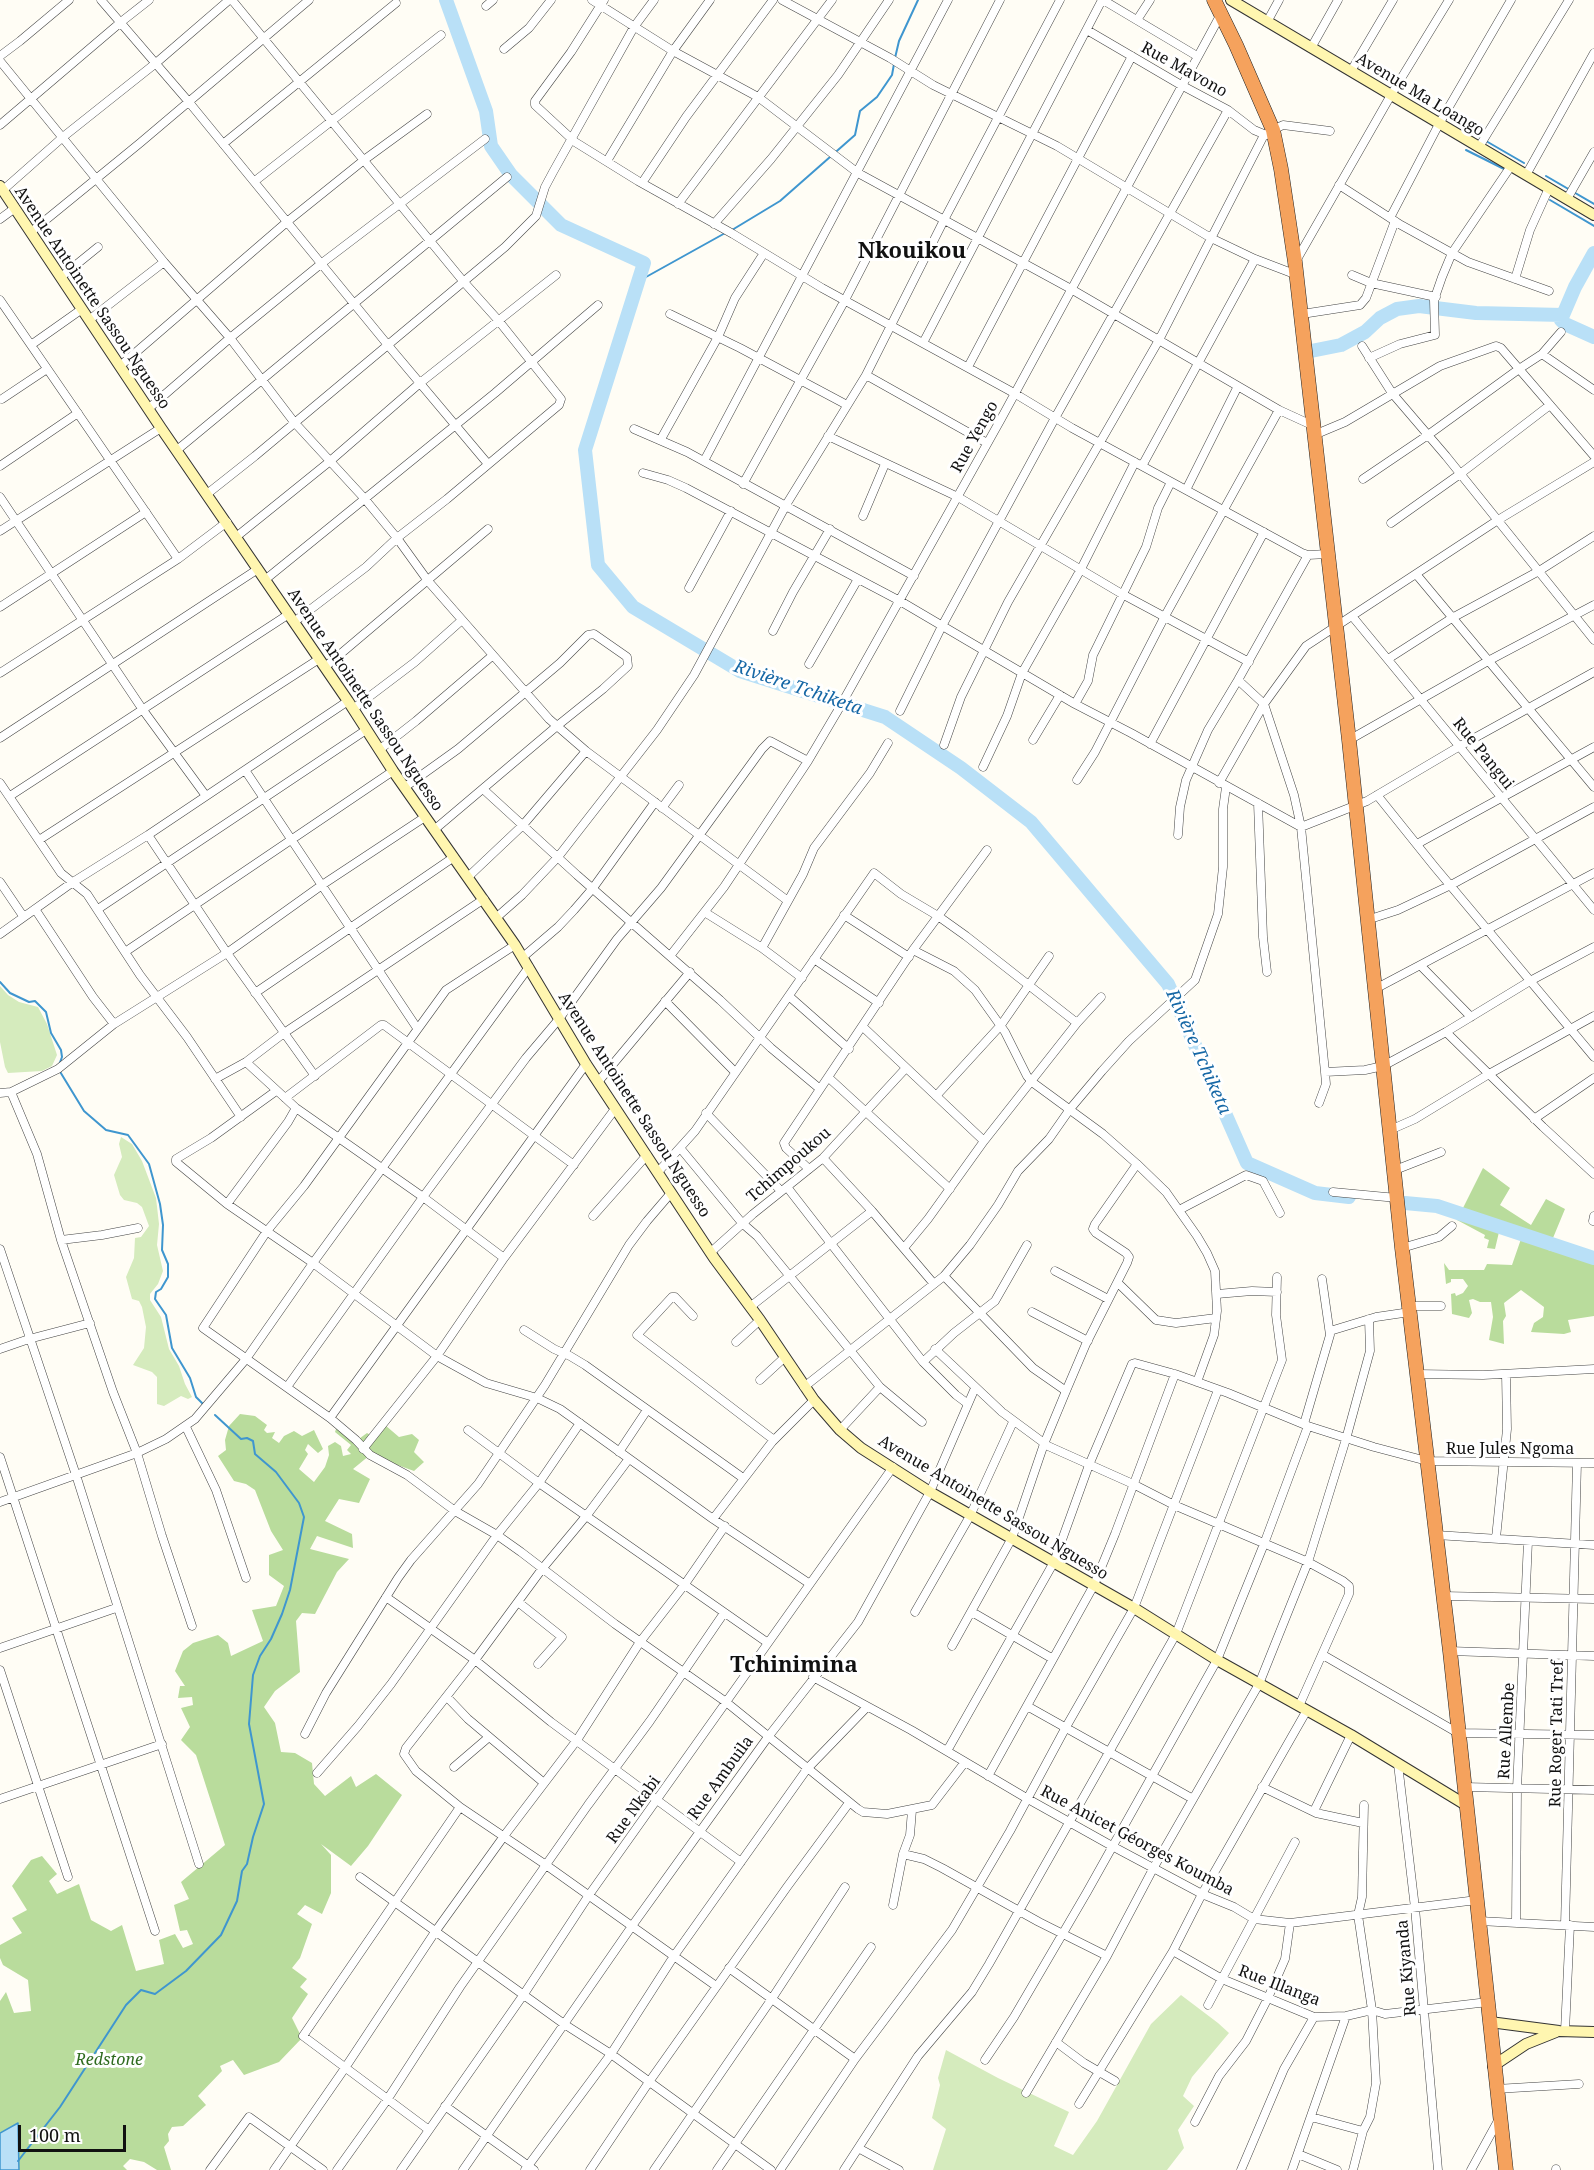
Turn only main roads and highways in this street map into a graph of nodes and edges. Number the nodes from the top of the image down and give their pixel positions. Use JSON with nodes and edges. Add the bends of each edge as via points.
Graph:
{"nodes":[{"id":1,"x":1214,"y":0,"type":"edge"},
{"id":2,"x":1506,"y":2170,"type":"edge"}],
"edges":[{"from":1,"to":2,"type":"highway","via":[[1281,169],[1296,269]]}]}
